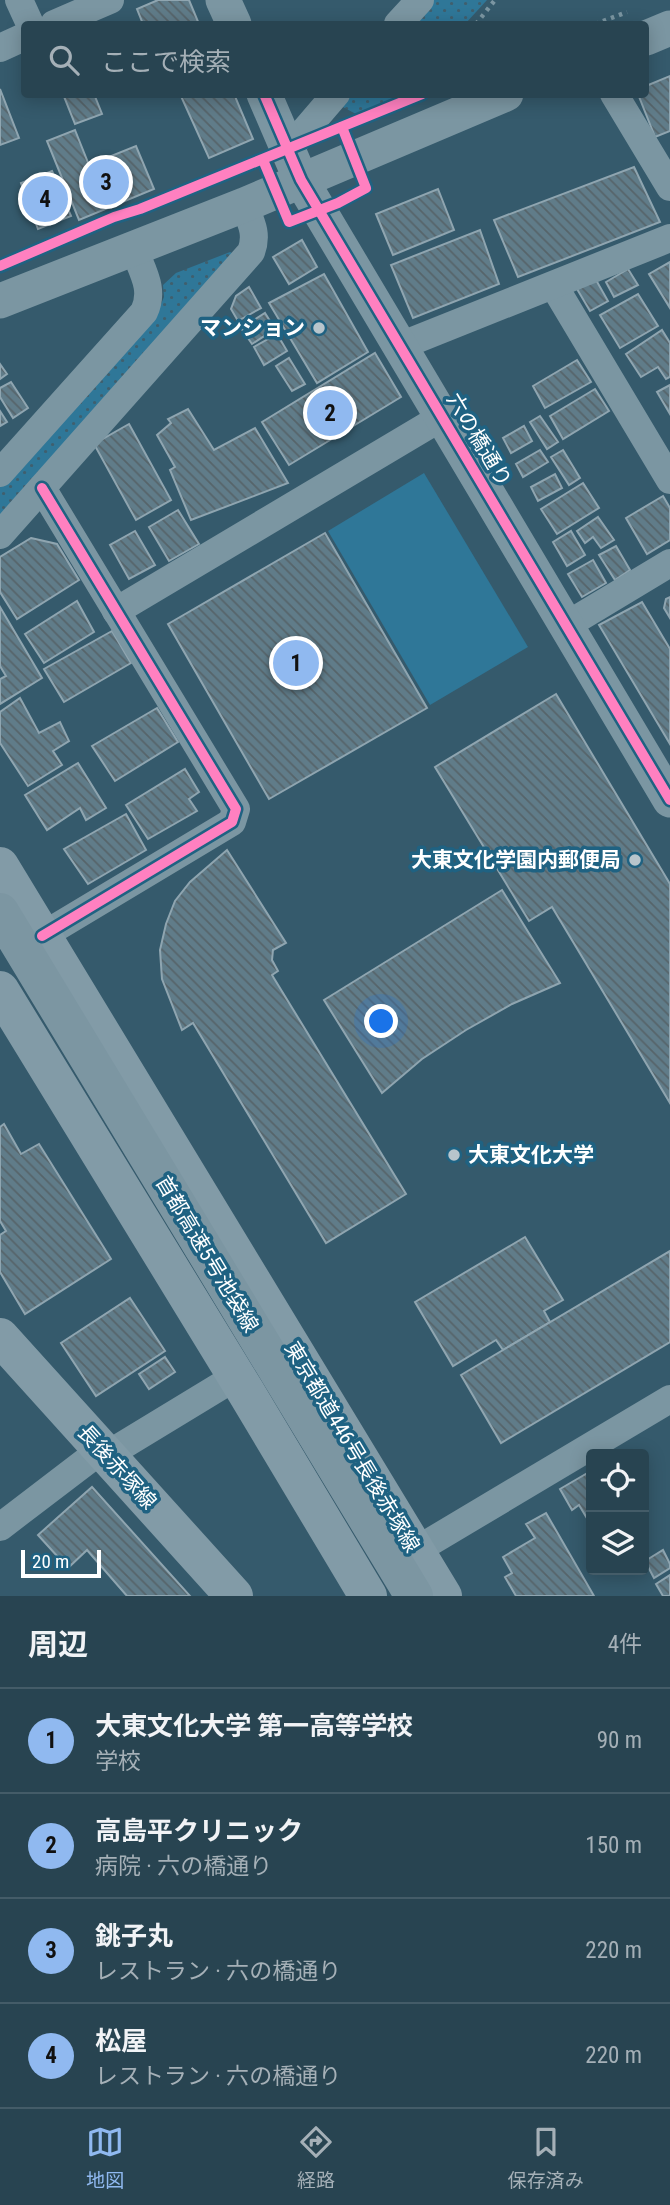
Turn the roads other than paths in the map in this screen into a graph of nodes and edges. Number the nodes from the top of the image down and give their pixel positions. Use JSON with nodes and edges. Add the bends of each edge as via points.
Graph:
{"nodes":[{"id":1,"x":19,"y":0,"type":"edge"},
{"id":2,"x":110,"y":0,"type":"edge"},
{"id":3,"x":223,"y":0,"type":"edge"},
{"id":4,"x":420,"y":0,"type":"edge"},
{"id":5,"x":29,"y":21,"type":"edge"},
{"id":6,"x":61,"y":21,"type":"edge"},
{"id":7,"x":233,"y":21,"type":"edge"},
{"id":8,"x":401,"y":21,"type":"edge"},
{"id":9,"x":670,"y":28,"type":"edge"},
{"id":10,"x":649,"y":37,"type":"edge"},
{"id":11,"x":21,"y":38,"type":"edge"},
{"id":12,"x":0,"y":48,"type":"edge"},
{"id":13,"x":265,"y":98,"type":"edge"},
{"id":14,"x":334,"y":98,"type":"edge"},
{"id":15,"x":493,"y":98,"type":"edge"},
{"id":16,"x":616,"y":98,"type":"edge"},
{"id":17,"x":286,"y":162,"type":"junction"},
{"id":18,"x":670,"y":187,"type":"edge"},
{"id":19,"x":244,"y":205,"type":"junction"},
{"id":20,"x":670,"y":238,"type":"edge"},
{"id":21,"x":134,"y":249,"type":"junction"},
{"id":22,"x":554,"y":286,"type":"junction"},
{"id":23,"x":0,"y":301,"type":"edge"},
{"id":24,"x":400,"y":346,"type":"junction"},
{"id":25,"x":442,"y":417,"type":"junction"},
{"id":26,"x":0,"y":473,"type":"edge"},
{"id":27,"x":670,"y":480,"type":"edge"},
{"id":28,"x":42,"y":488,"type":"junction"},
{"id":29,"x":0,"y":535,"type":"edge"},
{"id":30,"x":670,"y":563,"type":"edge"},
{"id":31,"x":116,"y":611,"type":"junction"},
{"id":32,"x":566,"y":625,"type":"junction"},
{"id":33,"x":670,"y":800,"type":"edge"},
{"id":34,"x":0,"y":866,"type":"edge"},
{"id":35,"x":0,"y":912,"type":"edge"},
{"id":36,"x":42,"y":936,"type":"junction"},
{"id":37,"x":0,"y":952,"type":"edge"},
{"id":38,"x":0,"y":990,"type":"edge"},
{"id":39,"x":0,"y":1337,"type":"edge"},
{"id":40,"x":237,"y":1376,"type":"junction"},
{"id":41,"x":670,"y":1399,"type":"edge"},
{"id":42,"x":104,"y":1453,"type":"junction"},
{"id":43,"x":0,"y":1527,"type":"edge"},
{"id":44,"x":415,"y":1551,"type":"junction"},
{"id":45,"x":234,"y":1596,"type":"edge"},
{"id":46,"x":368,"y":1596,"type":"edge"},
{"id":47,"x":392,"y":1596,"type":"edge"},
{"id":48,"x":414,"y":1596,"type":"edge"},
{"id":49,"x":443,"y":1596,"type":"edge"}],
"edges":[{"from":1,"to":5,"type":"street"},
{"from":2,"to":6,"type":"street"},
{"from":3,"to":7,"type":"street"},
{"from":4,"to":8,"type":"street"},
{"from":9,"to":10,"type":"street"},
{"from":11,"to":12,"type":"street"},
{"from":13,"to":17,"type":"street","name":"六の橋通り"},
{"from":14,"to":17,"type":"street"},
{"from":15,"to":17,"type":"street"},
{"from":16,"to":18,"type":"street"},
{"from":17,"to":19,"type":"street"},
{"from":17,"to":24,"type":"street","name":"六の橋通り"},
{"from":19,"to":21,"type":"street"},
{"from":19,"to":28,"type":"street","via":[[254,229],[251,252]]},
{"from":20,"to":22,"type":"street"},
{"from":21,"to":23,"type":"street"},
{"from":21,"to":26,"type":"street","via":[[148,289],[144,312]]},
{"from":22,"to":24,"type":"street"},
{"from":22,"to":27,"type":"street"},
{"from":24,"to":25,"type":"street","name":"六の橋通り"},
{"from":25,"to":31,"type":"street"},
{"from":25,"to":32,"type":"street","name":"六の橋通り"},
{"from":28,"to":29,"type":"street"},
{"from":28,"to":31,"type":"street"},
{"from":30,"to":32,"type":"street"},
{"from":31,"to":36,"type":"street","via":[[236,809],[232,821]]},
{"from":32,"to":33,"type":"street","name":"六の橋通り"},
{"from":34,"to":36,"type":"main road","name":"東京都道446号長後赤塚線"},
{"from":35,"to":48,"type":"highway","name":"首都高速5号池袋線"},
{"from":36,"to":44,"type":"main road","name":"東京都道446号長後赤塚線"},
{"from":37,"to":47,"type":"highway","name":"首都高速5号池袋線"},
{"from":38,"to":40,"type":"main road"},
{"from":39,"to":42,"type":"main road","name":"長後赤塚線"},
{"from":40,"to":42,"type":"street"},
{"from":40,"to":46,"type":"main road"},
{"from":41,"to":44,"type":"street"},
{"from":42,"to":43,"type":"street"},
{"from":42,"to":45,"type":"main road","name":"長後赤塚線"},
{"from":44,"to":49,"type":"main road","name":"東京都道446号長後赤塚線"}]}
